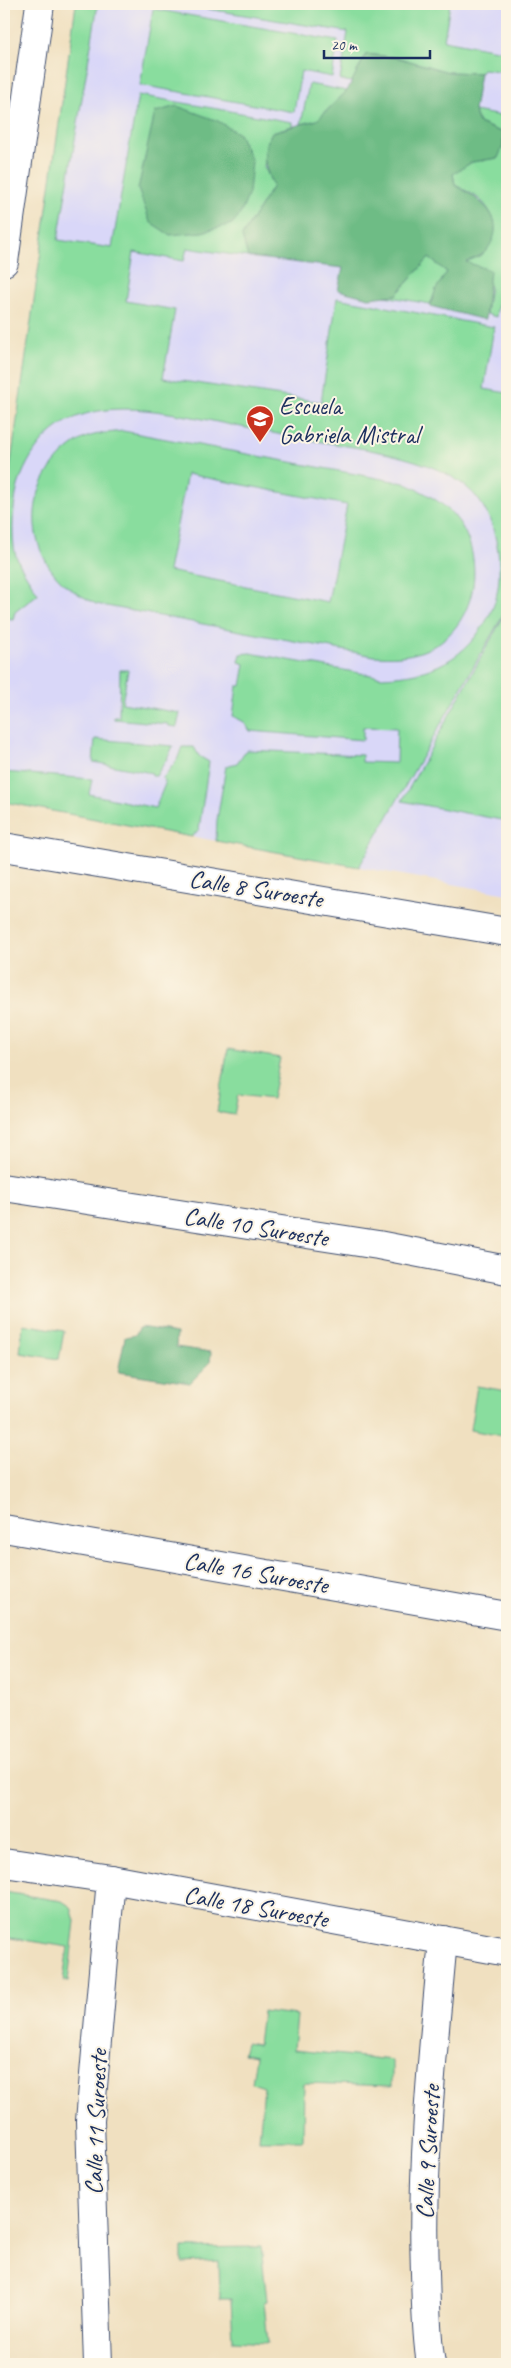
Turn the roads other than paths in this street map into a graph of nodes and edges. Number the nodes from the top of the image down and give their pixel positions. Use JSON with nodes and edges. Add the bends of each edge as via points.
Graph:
{"nodes":[{"id":1,"x":40,"y":4,"type":"edge"},
{"id":2,"x":4,"y":262,"type":"edge"},
{"id":3,"x":4,"y":847,"type":"edge"},
{"id":4,"x":507,"y":932,"type":"edge"},
{"id":5,"x":4,"y":1187,"type":"edge"},
{"id":6,"x":507,"y":1270,"type":"edge"},
{"id":7,"x":4,"y":1528,"type":"edge"},
{"id":8,"x":507,"y":1616,"type":"edge"},
{"id":9,"x":4,"y":1863,"type":"edge"},
{"id":10,"x":111,"y":1880,"type":"junction"},
{"id":11,"x":443,"y":1940,"type":"junction"},
{"id":12,"x":507,"y":1952,"type":"edge"},
{"id":13,"x":98,"y":2364,"type":"edge"},
{"id":14,"x":431,"y":2364,"type":"edge"}],
"edges":[{"from":1,"to":2,"type":"street"},
{"from":3,"to":4,"type":"street","name":"Calle 8 Suroeste"},
{"from":5,"to":6,"type":"street","name":"Calle 10 Suroeste","via":[[378,1245]]},
{"from":7,"to":8,"type":"street","name":"Calle 16 Suroeste"},
{"from":9,"to":10,"type":"street","name":"Calle 18 Suroeste"},
{"from":10,"to":11,"type":"street","name":"Calle 18 Suroeste"},
{"from":10,"to":13,"type":"street","name":"Calle 11 Suroeste","via":[[90,2121]]},
{"from":11,"to":12,"type":"street","name":"Calle 18 Suroeste"},
{"from":11,"to":14,"type":"street","name":"Calle 9 Suroeste","via":[[428,2103],[424,2232]]}]}
